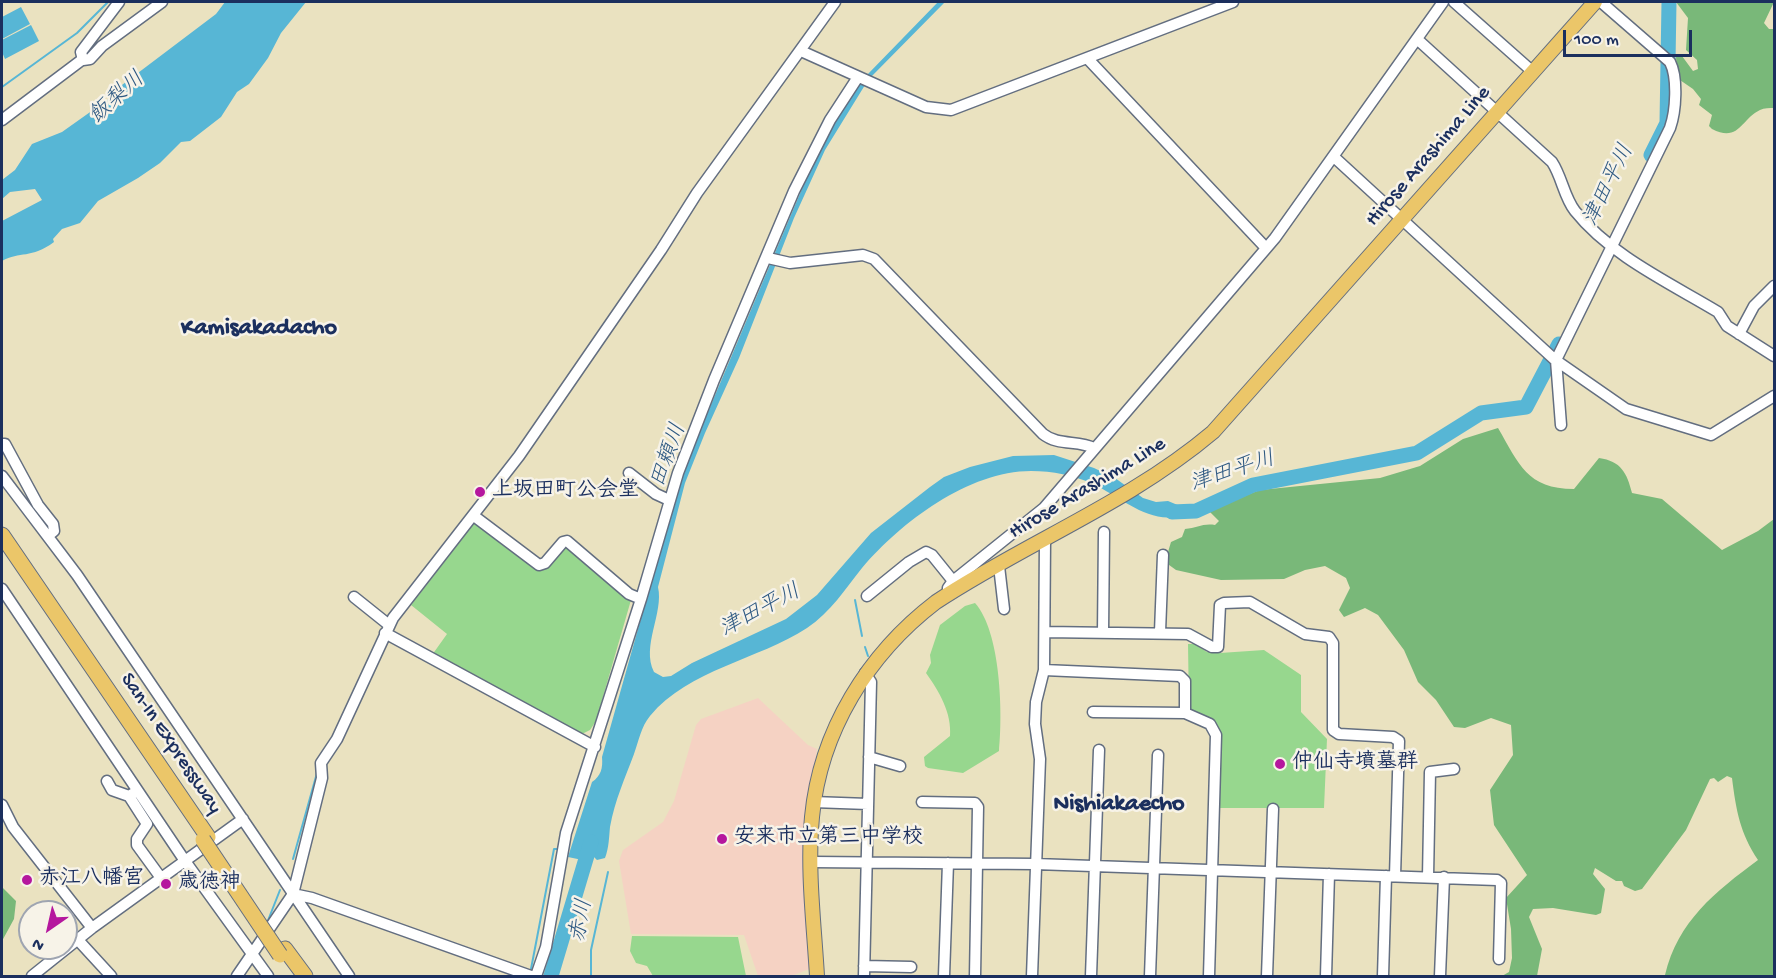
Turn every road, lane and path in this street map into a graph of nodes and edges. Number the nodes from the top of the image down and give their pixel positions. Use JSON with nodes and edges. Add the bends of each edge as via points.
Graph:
{"nodes":[{"id":1,"x":119,"y":2,"type":"edge"},
{"id":2,"x":162,"y":2,"type":"edge"},
{"id":3,"x":835,"y":2,"type":"edge"},
{"id":4,"x":1233,"y":2,"type":"edge"},
{"id":5,"x":1443,"y":2,"type":"edge"},
{"id":6,"x":1454,"y":2,"type":"edge"},
{"id":7,"x":1595,"y":2,"type":"edge"},
{"id":8,"x":1601,"y":2,"type":"edge"},
{"id":9,"x":1417,"y":39,"type":"junction"},
{"id":10,"x":801,"y":51,"type":"junction"},
{"id":11,"x":1087,"y":58,"type":"junction"},
{"id":12,"x":83,"y":59,"type":"junction"},
{"id":13,"x":1533,"y":72,"type":"junction"},
{"id":14,"x":860,"y":77,"type":"junction"},
{"id":15,"x":1497,"y":112,"type":"junction"},
{"id":16,"x":2,"y":120,"type":"edge"},
{"id":17,"x":1334,"y":157,"type":"junction"},
{"id":18,"x":1402,"y":220,"type":"junction"},
{"id":19,"x":1609,"y":244,"type":"junction"},
{"id":20,"x":1266,"y":248,"type":"junction"},
{"id":21,"x":773,"y":259,"type":"junction"},
{"id":22,"x":1774,"y":286,"type":"edge"},
{"id":23,"x":1739,"y":334,"type":"junction"},
{"id":24,"x":1774,"y":356,"type":"edge"},
{"id":25,"x":1553,"y":358,"type":"junction"},
{"id":26,"x":1774,"y":396,"type":"edge"},
{"id":27,"x":1561,"y":425,"type":"dead end"},
{"id":28,"x":3,"y":443,"type":"edge"},
{"id":29,"x":1094,"y":448,"type":"junction"},
{"id":30,"x":629,"y":473,"type":"dead end"},
{"id":31,"x":2,"y":476,"type":"edge"},
{"id":32,"x":669,"y":500,"type":"junction"},
{"id":33,"x":474,"y":516,"type":"junction"},
{"id":34,"x":1104,"y":532,"type":"dead end"},
{"id":35,"x":2,"y":535,"type":"edge"},
{"id":36,"x":48,"y":536,"type":"junction"},
{"id":37,"x":1045,"y":540,"type":"junction"},
{"id":38,"x":2,"y":545,"type":"edge"},
{"id":39,"x":1162,"y":555,"type":"dead end"},
{"id":40,"x":999,"y":566,"type":"junction"},
{"id":41,"x":951,"y":587,"type":"junction"},
{"id":42,"x":2,"y":589,"type":"edge"},
{"id":43,"x":867,"y":596,"type":"dead end"},
{"id":44,"x":354,"y":597,"type":"dead end"},
{"id":45,"x":641,"y":599,"type":"junction"},
{"id":46,"x":1004,"y":609,"type":"dead end"},
{"id":47,"x":387,"y":629,"type":"junction"},
{"id":48,"x":1045,"y":632,"type":"junction"},
{"id":49,"x":1160,"y":632,"type":"junction"},
{"id":50,"x":1103,"y":633,"type":"junction"},
{"id":51,"x":1044,"y":670,"type":"junction"},
{"id":52,"x":865,"y":674,"type":"junction"},
{"id":53,"x":1093,"y":712,"type":"dead end"},
{"id":54,"x":1185,"y":712,"type":"junction"},
{"id":55,"x":595,"y":747,"type":"junction"},
{"id":56,"x":1099,"y":750,"type":"dead end"},
{"id":57,"x":1158,"y":754,"type":"dead end"},
{"id":58,"x":869,"y":757,"type":"junction"},
{"id":59,"x":900,"y":766,"type":"dead end"},
{"id":60,"x":1454,"y":769,"type":"dead end"},
{"id":61,"x":107,"y":781,"type":"dead end"},
{"id":62,"x":133,"y":793,"type":"junction"},
{"id":63,"x":813,"y":802,"type":"junction"},
{"id":64,"x":922,"y":802,"type":"dead end"},
{"id":65,"x":868,"y":804,"type":"junction"},
{"id":66,"x":2,"y":806,"type":"edge"},
{"id":67,"x":1273,"y":809,"type":"dead end"},
{"id":68,"x":243,"y":819,"type":"junction"},
{"id":69,"x":206,"y":838,"type":"junction"},
{"id":70,"x":185,"y":861,"type":"junction"},
{"id":71,"x":812,"y":862,"type":"junction"},
{"id":72,"x":868,"y":862,"type":"junction"},
{"id":73,"x":948,"y":863,"type":"junction"},
{"id":74,"x":977,"y":863,"type":"junction"},
{"id":75,"x":1035,"y":864,"type":"junction"},
{"id":76,"x":1095,"y":867,"type":"junction"},
{"id":77,"x":1154,"y":868,"type":"junction"},
{"id":78,"x":1212,"y":870,"type":"junction"},
{"id":79,"x":1270,"y":872,"type":"junction"},
{"id":80,"x":1329,"y":874,"type":"junction"},
{"id":81,"x":1391,"y":876,"type":"junction"},
{"id":82,"x":1428,"y":877,"type":"junction"},
{"id":83,"x":1444,"y":877,"type":"junction"},
{"id":84,"x":161,"y":878,"type":"junction"},
{"id":85,"x":292,"y":894,"type":"junction"},
{"id":86,"x":92,"y":928,"type":"junction"},
{"id":87,"x":78,"y":940,"type":"joint"},
{"id":88,"x":283,"y":952,"type":"junction"},
{"id":89,"x":252,"y":955,"type":"junction"},
{"id":90,"x":1499,"y":959,"type":"dead end"},
{"id":91,"x":52,"y":960,"type":"edge"},
{"id":92,"x":911,"y":967,"type":"dead end"},
{"id":93,"x":864,"y":971,"type":"edge"},
{"id":94,"x":32,"y":976,"type":"edge"},
{"id":95,"x":111,"y":976,"type":"edge"},
{"id":96,"x":237,"y":976,"type":"edge"},
{"id":97,"x":268,"y":976,"type":"edge"},
{"id":98,"x":296,"y":976,"type":"edge"},
{"id":99,"x":305,"y":976,"type":"edge"},
{"id":100,"x":349,"y":976,"type":"edge"},
{"id":101,"x":531,"y":976,"type":"edge"},
{"id":102,"x":536,"y":976,"type":"edge"},
{"id":103,"x":817,"y":976,"type":"edge"},
{"id":104,"x":944,"y":976,"type":"edge"},
{"id":105,"x":975,"y":976,"type":"edge"},
{"id":106,"x":1032,"y":976,"type":"edge"},
{"id":107,"x":1091,"y":976,"type":"edge"},
{"id":108,"x":1150,"y":976,"type":"edge"},
{"id":109,"x":1209,"y":976,"type":"edge"},
{"id":110,"x":1267,"y":976,"type":"edge"},
{"id":111,"x":1326,"y":976,"type":"edge"},
{"id":112,"x":1383,"y":976,"type":"edge"},
{"id":113,"x":1440,"y":976,"type":"edge"}],
"edges":[{"from":1,"to":12,"type":"street","via":[[81,52]]},
{"from":2,"to":12,"type":"street","via":[[90,59]]},
{"from":3,"to":10,"type":"street"},
{"from":4,"to":11,"type":"street"},
{"from":5,"to":9,"type":"street"},
{"from":6,"to":13,"type":"street"},
{"from":7,"to":13,"type":"main road","name":"Hirose Arashima Line"},
{"from":8,"to":19,"type":"street","via":[[1667,60],[1674,75],[1672,123]]},
{"from":9,"to":15,"type":"street"},
{"from":9,"to":17,"type":"street"},
{"from":10,"to":14,"type":"street"},
{"from":10,"to":33,"type":"street","via":[[702,185],[656,258]]},
{"from":11,"to":14,"type":"street","via":[[951,110],[926,108]]},
{"from":11,"to":20,"type":"street"},
{"from":12,"to":16,"type":"street"},
{"from":13,"to":15,"type":"main road","name":"Hirose Arashima Line"},
{"from":14,"to":21,"type":"street","via":[[813,152]]},
{"from":15,"to":18,"type":"main road","name":"Hirose Arashima Line"},
{"from":15,"to":19,"type":"street","via":[[1552,162],[1574,210]]},
{"from":17,"to":18,"type":"street"},
{"from":17,"to":20,"type":"street"},
{"from":18,"to":25,"type":"street"},
{"from":18,"to":37,"type":"main road","name":"Hirose Arashima Line","via":[[1213,432],[1141,486]]},
{"from":19,"to":23,"type":"street","via":[[1718,312],[1727,326]]},
{"from":19,"to":25,"type":"street"},
{"from":20,"to":29,"type":"street"},
{"from":21,"to":29,"type":"street","via":[[790,263],[863,255],[874,259],[1043,434],[1054,441]]},
{"from":21,"to":32,"type":"street","via":[[714,380]]},
{"from":22,"to":23,"type":"street","via":[[1754,306]]},
{"from":23,"to":24,"type":"street"},
{"from":25,"to":26,"type":"street","via":[[1626,409],[1708,436]]},
{"from":25,"to":27,"type":"street"},
{"from":28,"to":36,"type":"street","via":[[53,524],[54,531]]},
{"from":29,"to":41,"type":"street","via":[[1038,513]]},
{"from":30,"to":32,"type":"street"},
{"from":31,"to":36,"type":"street"},
{"from":32,"to":45,"type":"street"},
{"from":33,"to":45,"type":"street","via":[[539,565],[567,542],[629,594]]},
{"from":33,"to":47,"type":"street"},
{"from":34,"to":50,"type":"street"},
{"from":35,"to":69,"type":"highway","name":"San-In Expressway"},
{"from":36,"to":68,"type":"street"},
{"from":37,"to":40,"type":"main road","name":"Hirose Arashima Line"},
{"from":37,"to":48,"type":"street"},
{"from":38,"to":69,"type":"highway","name":"San-In Expressway"},
{"from":39,"to":49,"type":"street"},
{"from":40,"to":41,"type":"main road","name":"Hirose Arashima Line"},
{"from":40,"to":46,"type":"street"},
{"from":41,"to":43,"type":"street","via":[[932,555],[926,552]]},
{"from":41,"to":52,"type":"main road","name":"Hirose Arashima Line","via":[[907,625]]},
{"from":42,"to":62,"type":"street"},
{"from":44,"to":47,"type":"street"},
{"from":45,"to":55,"type":"street"},
{"from":47,"to":55,"type":"street"},
{"from":47,"to":85,"type":"street","via":[[337,739],[321,763],[322,778]]},
{"from":48,"to":50,"type":"street"},
{"from":48,"to":51,"type":"street"},
{"from":49,"to":50,"type":"street"},
{"from":49,"to":81,"type":"street","via":[[1188,634],[1218,647],[1220,605],[1248,601],[1305,634],[1330,638],[1333,730],[1339,734],[1393,736],[1399,741]]},
{"from":51,"to":54,"type":"street","via":[[1180,676],[1185,681]]},
{"from":51,"to":75,"type":"street","via":[[1036,702],[1040,759]]},
{"from":52,"to":58,"type":"street","via":[[872,682]]},
{"from":52,"to":63,"type":"main road","name":"Hirose Arashima Line","via":[[829,742]]},
{"from":53,"to":54,"type":"street"},
{"from":54,"to":78,"type":"street","via":[[1210,724],[1215,735]]},
{"from":55,"to":102,"type":"street","via":[[566,833],[546,947]]},
{"from":56,"to":76,"type":"street"},
{"from":57,"to":77,"type":"street"},
{"from":58,"to":59,"type":"street"},
{"from":58,"to":65,"type":"street"},
{"from":60,"to":82,"type":"street","via":[[1430,772]]},
{"from":61,"to":62,"type":"street","via":[[112,790]]},
{"from":62,"to":70,"type":"street"},
{"from":62,"to":84,"type":"street","via":[[147,824],[137,845]]},
{"from":63,"to":65,"type":"street"},
{"from":63,"to":71,"type":"main road","name":"Hirose Arashima Line"},
{"from":64,"to":74,"type":"street","via":[[975,803]]},
{"from":65,"to":72,"type":"street"},
{"from":66,"to":86,"type":"street","via":[[13,827]]},
{"from":67,"to":79,"type":"street"},
{"from":68,"to":70,"type":"street"},
{"from":68,"to":85,"type":"street"},
{"from":69,"to":88,"type":"highway","name":"San-In Expressway","bridge":true},
{"from":70,"to":84,"type":"street"},
{"from":70,"to":89,"type":"street"},
{"from":71,"to":72,"type":"street"},
{"from":71,"to":103,"type":"main road","name":"Hirose Arashima Line"},
{"from":72,"to":73,"type":"street"},
{"from":72,"to":93,"type":"street"},
{"from":73,"to":74,"type":"street"},
{"from":73,"to":104,"type":"street"},
{"from":74,"to":75,"type":"street"},
{"from":74,"to":105,"type":"street"},
{"from":75,"to":76,"type":"street"},
{"from":75,"to":106,"type":"street"},
{"from":76,"to":77,"type":"street"},
{"from":76,"to":107,"type":"street"},
{"from":77,"to":78,"type":"street"},
{"from":77,"to":108,"type":"street"},
{"from":78,"to":79,"type":"street"},
{"from":78,"to":109,"type":"street"},
{"from":79,"to":80,"type":"street"},
{"from":79,"to":110,"type":"street"},
{"from":80,"to":81,"type":"street"},
{"from":80,"to":111,"type":"street"},
{"from":81,"to":82,"type":"street"},
{"from":81,"to":112,"type":"street"},
{"from":82,"to":83,"type":"street"},
{"from":83,"to":90,"type":"street","via":[[1500,882]]},
{"from":83,"to":113,"type":"street"},
{"from":84,"to":86,"type":"street"},
{"from":85,"to":89,"type":"street"},
{"from":85,"to":100,"type":"street"},
{"from":85,"to":101,"type":"street"},
{"from":86,"to":87,"type":"street"},
{"from":87,"to":95,"type":"street"},
{"from":88,"to":98,"type":"highway","name":"San-In Expressway"},
{"from":88,"to":99,"type":"highway","name":"San-In Expressway"},
{"from":89,"to":96,"type":"street"},
{"from":89,"to":97,"type":"street"},
{"from":91,"to":94,"type":"street"},
{"from":92,"to":93,"type":"street"}]}
